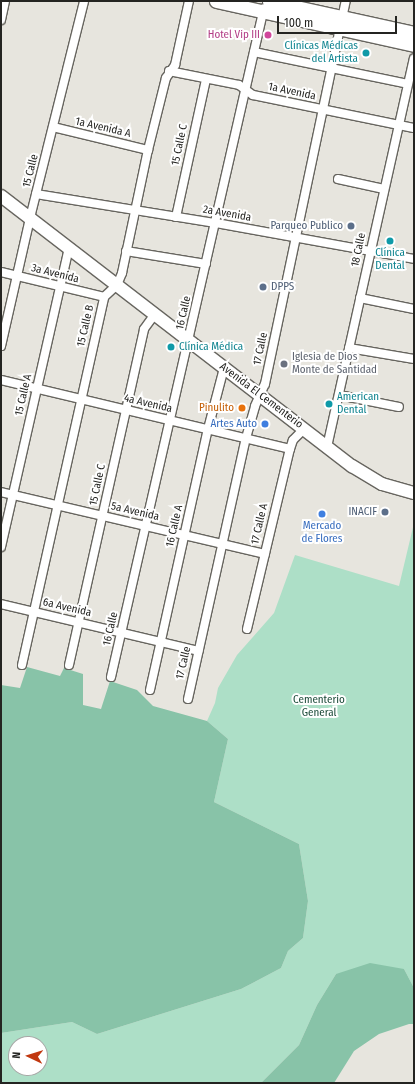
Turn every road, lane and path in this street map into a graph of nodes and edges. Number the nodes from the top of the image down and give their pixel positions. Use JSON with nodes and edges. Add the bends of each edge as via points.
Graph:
{"nodes":[{"id":1,"x":5,"y":1,"type":"edge"},
{"id":2,"x":84,"y":1,"type":"edge"},
{"id":3,"x":189,"y":1,"type":"edge"},
{"id":4,"x":216,"y":1,"type":"edge"},
{"id":5,"x":346,"y":1,"type":"edge"},
{"id":6,"x":266,"y":4,"type":"edge"},
{"id":7,"x":1,"y":20,"type":"edge"},
{"id":8,"x":341,"y":23,"type":"junction"},
{"id":9,"x":414,"y":33,"type":"edge"},
{"id":10,"x":414,"y":45,"type":"edge"},
{"id":11,"x":254,"y":52,"type":"junction"},
{"id":12,"x":414,"y":59,"type":"edge"},
{"id":13,"x":331,"y":68,"type":"junction"},
{"id":14,"x":169,"y":71,"type":"junction"},
{"id":15,"x":206,"y":79,"type":"junction"},
{"id":16,"x":408,"y":84,"type":"junction"},
{"id":17,"x":246,"y":89,"type":"junction"},
{"id":18,"x":322,"y":109,"type":"junction"},
{"id":19,"x":399,"y":125,"type":"junction"},
{"id":20,"x":53,"y":128,"type":"junction"},
{"id":21,"x":414,"y":128,"type":"edge"},
{"id":22,"x":148,"y":150,"type":"junction"},
{"id":23,"x":338,"y":179,"type":"dead end"},
{"id":24,"x":384,"y":189,"type":"junction"},
{"id":25,"x":36,"y":194,"type":"junction"},
{"id":26,"x":1,"y":196,"type":"edge"},
{"id":27,"x":135,"y":211,"type":"junction"},
{"id":28,"x":176,"y":217,"type":"junction"},
{"id":29,"x":30,"y":218,"type":"junction"},
{"id":30,"x":216,"y":223,"type":"junction"},
{"id":31,"x":296,"y":237,"type":"junction"},
{"id":32,"x":69,"y":248,"type":"junction"},
{"id":33,"x":126,"y":251,"type":"junction"},
{"id":34,"x":370,"y":251,"type":"junction"},
{"id":35,"x":414,"y":259,"type":"edge"},
{"id":36,"x":206,"y":264,"type":"junction"},
{"id":37,"x":1,"y":272,"type":"edge"},
{"id":38,"x":17,"y":276,"type":"junction"},
{"id":39,"x":117,"y":285,"type":"junction"},
{"id":40,"x":60,"y":286,"type":"junction"},
{"id":41,"x":104,"y":297,"type":"junction"},
{"id":42,"x":360,"y":298,"type":"junction"},
{"id":43,"x":414,"y":309,"type":"edge"},
{"id":44,"x":155,"y":314,"type":"junction"},
{"id":45,"x":189,"y":341,"type":"junction"},
{"id":46,"x":1,"y":346,"type":"edge"},
{"id":47,"x":349,"y":348,"type":"junction"},
{"id":48,"x":414,"y":359,"type":"edge"},
{"id":49,"x":224,"y":368,"type":"junction"},
{"id":50,"x":1,"y":380,"type":"edge"},
{"id":51,"x":36,"y":389,"type":"junction"},
{"id":52,"x":339,"y":395,"type":"junction"},
{"id":53,"x":260,"y":396,"type":"junction"},
{"id":54,"x":81,"y":400,"type":"junction"},
{"id":55,"x":399,"y":407,"type":"dead end"},
{"id":56,"x":126,"y":410,"type":"junction"},
{"id":57,"x":169,"y":420,"type":"junction"},
{"id":58,"x":304,"y":429,"type":"junction"},
{"id":59,"x":208,"y":430,"type":"junction"},
{"id":60,"x":246,"y":438,"type":"junction"},
{"id":61,"x":327,"y":447,"type":"junction"},
{"id":62,"x":290,"y":449,"type":"junction"},
{"id":63,"x":1,"y":492,"type":"edge"},
{"id":64,"x":414,"y":493,"type":"edge"},
{"id":65,"x":12,"y":494,"type":"junction"},
{"id":66,"x":58,"y":505,"type":"junction"},
{"id":67,"x":102,"y":516,"type":"junction"},
{"id":68,"x":146,"y":526,"type":"junction"},
{"id":69,"x":184,"y":535,"type":"junction"},
{"id":70,"x":222,"y":544,"type":"junction"},
{"id":71,"x":1,"y":547,"type":"edge"},
{"id":72,"x":264,"y":554,"type":"junction"},
{"id":73,"x":1,"y":604,"type":"edge"},
{"id":74,"x":34,"y":612,"type":"junction"},
{"id":75,"x":79,"y":622,"type":"junction"},
{"id":76,"x":247,"y":629,"type":"dead end"},
{"id":77,"x":121,"y":633,"type":"junction"},
{"id":78,"x":161,"y":642,"type":"junction"},
{"id":79,"x":198,"y":651,"type":"junction"},
{"id":80,"x":22,"y":665,"type":"dead end"},
{"id":81,"x":69,"y":665,"type":"dead end"},
{"id":82,"x":111,"y":677,"type":"dead end"},
{"id":83,"x":150,"y":690,"type":"dead end"},
{"id":84,"x":188,"y":699,"type":"dead end"}],
"edges":[{"from":1,"to":7,"type":"street"},
{"from":2,"to":20,"type":"street","name":"15 Calle"},
{"from":3,"to":14,"type":"street","via":[[175,65]]},
{"from":4,"to":6,"type":"main road"},
{"from":5,"to":8,"type":"street","name":"17 Calle"},
{"from":6,"to":8,"type":"main road"},
{"from":6,"to":11,"type":"street","name":"16 Calle"},
{"from":8,"to":9,"type":"main road"},
{"from":8,"to":10,"type":"main road"},
{"from":8,"to":13,"type":"street","name":"17 Calle"},
{"from":11,"to":13,"type":"street"},
{"from":11,"to":17,"type":"street","name":"16 Calle"},
{"from":12,"to":16,"type":"street","name":"18 Calle"},
{"from":13,"to":16,"type":"street"},
{"from":13,"to":18,"type":"street","name":"17 Calle"},
{"from":14,"to":15,"type":"street","name":"1a Avenida"},
{"from":14,"to":22,"type":"street"},
{"from":15,"to":17,"type":"street","name":"1a Avenida","via":[[239,85]]},
{"from":15,"to":28,"type":"street","name":"15 Calle C"},
{"from":16,"to":19,"type":"street","name":"18 Calle"},
{"from":17,"to":18,"type":"street","name":"1a Avenida","via":[[253,95]]},
{"from":17,"to":30,"type":"street","name":"16 Calle"},
{"from":18,"to":19,"type":"street","name":"1a Avenida"},
{"from":18,"to":31,"type":"street","name":"17 Calle"},
{"from":19,"to":21,"type":"street","name":"1a Avenida"},
{"from":19,"to":24,"type":"street","name":"18 Calle"},
{"from":20,"to":22,"type":"street","name":"1a Avenida A"},
{"from":20,"to":25,"type":"street","name":"15 Calle"},
{"from":22,"to":27,"type":"street"},
{"from":23,"to":24,"type":"street"},
{"from":24,"to":34,"type":"street","name":"18 Calle"},
{"from":25,"to":27,"type":"street","name":"2a Avenida"},
{"from":25,"to":29,"type":"street","name":"15 Calle"},
{"from":26,"to":29,"type":"main road","name":"Avenida El Cementerio"},
{"from":27,"to":28,"type":"street","name":"2a Avenida"},
{"from":27,"to":33,"type":"street"},
{"from":28,"to":30,"type":"street","name":"2a Avenida"},
{"from":29,"to":32,"type":"main road","name":"Avenida El Cementerio"},
{"from":29,"to":38,"type":"street","name":"15 Calle"},
{"from":30,"to":31,"type":"street","name":"2a Avenida"},
{"from":30,"to":36,"type":"street","name":"16 Calle"},
{"from":31,"to":34,"type":"street","name":"2a Avenida"},
{"from":31,"to":53,"type":"street","name":"17 Calle","via":[[265,384]]},
{"from":32,"to":39,"type":"main road","name":"Avenida El Cementerio"},
{"from":32,"to":40,"type":"street","name":"15 Calle A"},
{"from":33,"to":36,"type":"street"},
{"from":33,"to":39,"type":"street"},
{"from":34,"to":35,"type":"street","name":"2a Avenida"},
{"from":34,"to":42,"type":"street","name":"18 Calle"},
{"from":36,"to":45,"type":"street","name":"16 Calle"},
{"from":37,"to":38,"type":"street","name":"3a Avenida"},
{"from":38,"to":40,"type":"street","name":"3a Avenida"},
{"from":38,"to":46,"type":"street","name":"15 Calle"},
{"from":39,"to":41,"type":"street","name":"15 Calle B"},
{"from":39,"to":44,"type":"main road","name":"Avenida El Cementerio"},
{"from":40,"to":41,"type":"street","name":"3a Avenida"},
{"from":40,"to":51,"type":"street","name":"15 Calle A"},
{"from":41,"to":54,"type":"street","name":"15 Calle B"},
{"from":42,"to":43,"type":"street"},
{"from":42,"to":47,"type":"street","name":"18 Calle"},
{"from":44,"to":45,"type":"main road","name":"Avenida El Cementerio"},
{"from":44,"to":56,"type":"street","name":"15 Calle C","via":[[144,329]]},
{"from":45,"to":49,"type":"main road","name":"Avenida El Cementerio"},
{"from":45,"to":57,"type":"street","name":"16 Calle"},
{"from":47,"to":48,"type":"street"},
{"from":47,"to":52,"type":"street","name":"18 Calle"},
{"from":49,"to":53,"type":"main road","name":"Avenida El Cementerio"},
{"from":49,"to":59,"type":"street","name":"16 Calle A"},
{"from":50,"to":51,"type":"street","name":"4a Avenida"},
{"from":51,"to":54,"type":"street","name":"4a Avenida"},
{"from":51,"to":65,"type":"street","name":"15 Calle A"},
{"from":52,"to":55,"type":"street"},
{"from":52,"to":61,"type":"street","name":"18 Calle"},
{"from":53,"to":58,"type":"main road","name":"Avenida El Cementerio"},
{"from":53,"to":60,"type":"street","name":"17 Calle"},
{"from":54,"to":56,"type":"street","name":"4a Avenida"},
{"from":54,"to":66,"type":"street","name":"15 Calle B"},
{"from":56,"to":57,"type":"street","name":"4a Avenida"},
{"from":56,"to":67,"type":"street","name":"15 Calle C"},
{"from":57,"to":59,"type":"street","name":"4a Avenida"},
{"from":57,"to":68,"type":"street","name":"16 Calle"},
{"from":58,"to":61,"type":"main road","name":"Avenida El Cementerio"},
{"from":58,"to":62,"type":"street","name":"17 Calle A","via":[[293,440]]},
{"from":59,"to":60,"type":"street","name":"4a Avenida"},
{"from":59,"to":69,"type":"street","name":"16 Calle A"},
{"from":60,"to":62,"type":"street","name":"4a Avenida"},
{"from":60,"to":70,"type":"street","name":"17 Calle"},
{"from":61,"to":64,"type":"main road","name":"Avenida El Cementerio","via":[[382,484]]},
{"from":62,"to":72,"type":"street","name":"17 Calle A"},
{"from":63,"to":65,"type":"street","name":"5a Avenida"},
{"from":65,"to":66,"type":"street","name":"5a Avenida"},
{"from":65,"to":71,"type":"street","name":"15 Calle A"},
{"from":66,"to":67,"type":"street","name":"5a Avenida"},
{"from":66,"to":74,"type":"street","name":"15 Calle B"},
{"from":67,"to":68,"type":"street","name":"5a Avenida"},
{"from":67,"to":75,"type":"street","name":"15 Calle C"},
{"from":68,"to":69,"type":"street","name":"5a Avenida"},
{"from":68,"to":77,"type":"street","name":"16 Calle"},
{"from":69,"to":70,"type":"street","name":"5a Avenida"},
{"from":69,"to":78,"type":"street","name":"16 Calle A"},
{"from":70,"to":72,"type":"street","name":"5a Avenida"},
{"from":70,"to":79,"type":"street","name":"17 Calle"},
{"from":72,"to":76,"type":"street","name":"17 Calle A"},
{"from":73,"to":74,"type":"street","name":"6a Avenida"},
{"from":74,"to":75,"type":"street","name":"6a Avenida"},
{"from":74,"to":80,"type":"street","name":"15 Calle B"},
{"from":75,"to":77,"type":"street","name":"6a Avenida"},
{"from":75,"to":81,"type":"street","name":"15 Calle C"},
{"from":77,"to":78,"type":"street","name":"6a Avenida"},
{"from":77,"to":82,"type":"street","name":"16 Calle"},
{"from":78,"to":79,"type":"street","name":"6a Avenida"},
{"from":78,"to":83,"type":"street","name":"16 Calle A"},
{"from":79,"to":84,"type":"street","name":"17 Calle"}]}
